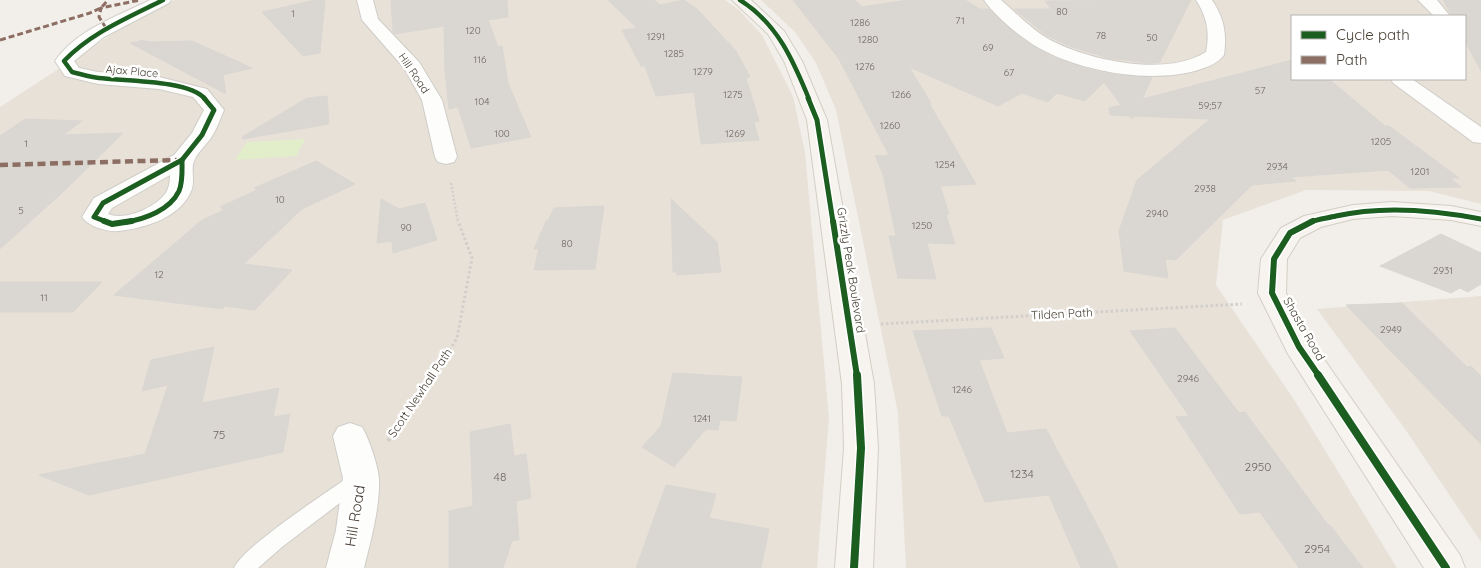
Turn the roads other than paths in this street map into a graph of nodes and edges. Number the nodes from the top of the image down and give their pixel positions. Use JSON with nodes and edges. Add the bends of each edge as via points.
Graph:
{"nodes":[{"id":1,"x":163,"y":0,"type":"edge"},
{"id":2,"x":365,"y":0,"type":"edge"},
{"id":3,"x":740,"y":0,"type":"edge"},
{"id":4,"x":992,"y":0,"type":"edge"},
{"id":5,"x":1204,"y":0,"type":"edge"},
{"id":6,"x":1426,"y":0,"type":"edge"},
{"id":7,"x":1441,"y":15,"type":"edge"},
{"id":8,"x":1401,"y":80,"type":"edge"},
{"id":9,"x":1481,"y":137,"type":"edge"},
{"id":10,"x":446,"y":156,"type":"road end"},
{"id":11,"x":182,"y":160,"type":"dead end"},
{"id":12,"x":1481,"y":219,"type":"edge"},
{"id":13,"x":350,"y":436,"type":"dead end"},
{"id":14,"x":361,"y":478,"type":"junction"},
{"id":15,"x":244,"y":568,"type":"edge"},
{"id":16,"x":345,"y":568,"type":"edge"},
{"id":17,"x":854,"y":568,"type":"edge"},
{"id":18,"x":1446,"y":568,"type":"edge"}],
"edges":[{"from":1,"to":11,"type":"street","name":"Ajax Place","via":[[76,46],[64,61],[72,72],[98,78],[158,83],[200,93],[214,110],[202,135]]},
{"from":2,"to":10,"type":"street","name":"Hill Road","via":[[370,20],[412,66],[432,100]]},
{"from":3,"to":17,"type":"street","name":"Grizzly Peak Boulevard","via":[[775,31],[793,61],[811,102],[821,143],[858,384],[861,448]]},
{"from":4,"to":5,"type":"street","via":[[1029,33],[1067,54],[1102,64],[1163,70],[1202,63],[1215,55],[1218,34],[1214,14]]},
{"from":6,"to":7,"type":"street"},
{"from":8,"to":9,"type":"street"},
{"from":12,"to":18,"type":"street","name":"Shasta Road","via":[[1451,213],[1392,209],[1353,212],[1314,221],[1290,233],[1274,259],[1272,293],[1299,347]]},
{"from":13,"to":14,"type":"street","name":"Hill Road"},
{"from":14,"to":15,"type":"lane"},
{"from":14,"to":16,"type":"street","name":"Hill Road","via":[[355,530]]}]}
